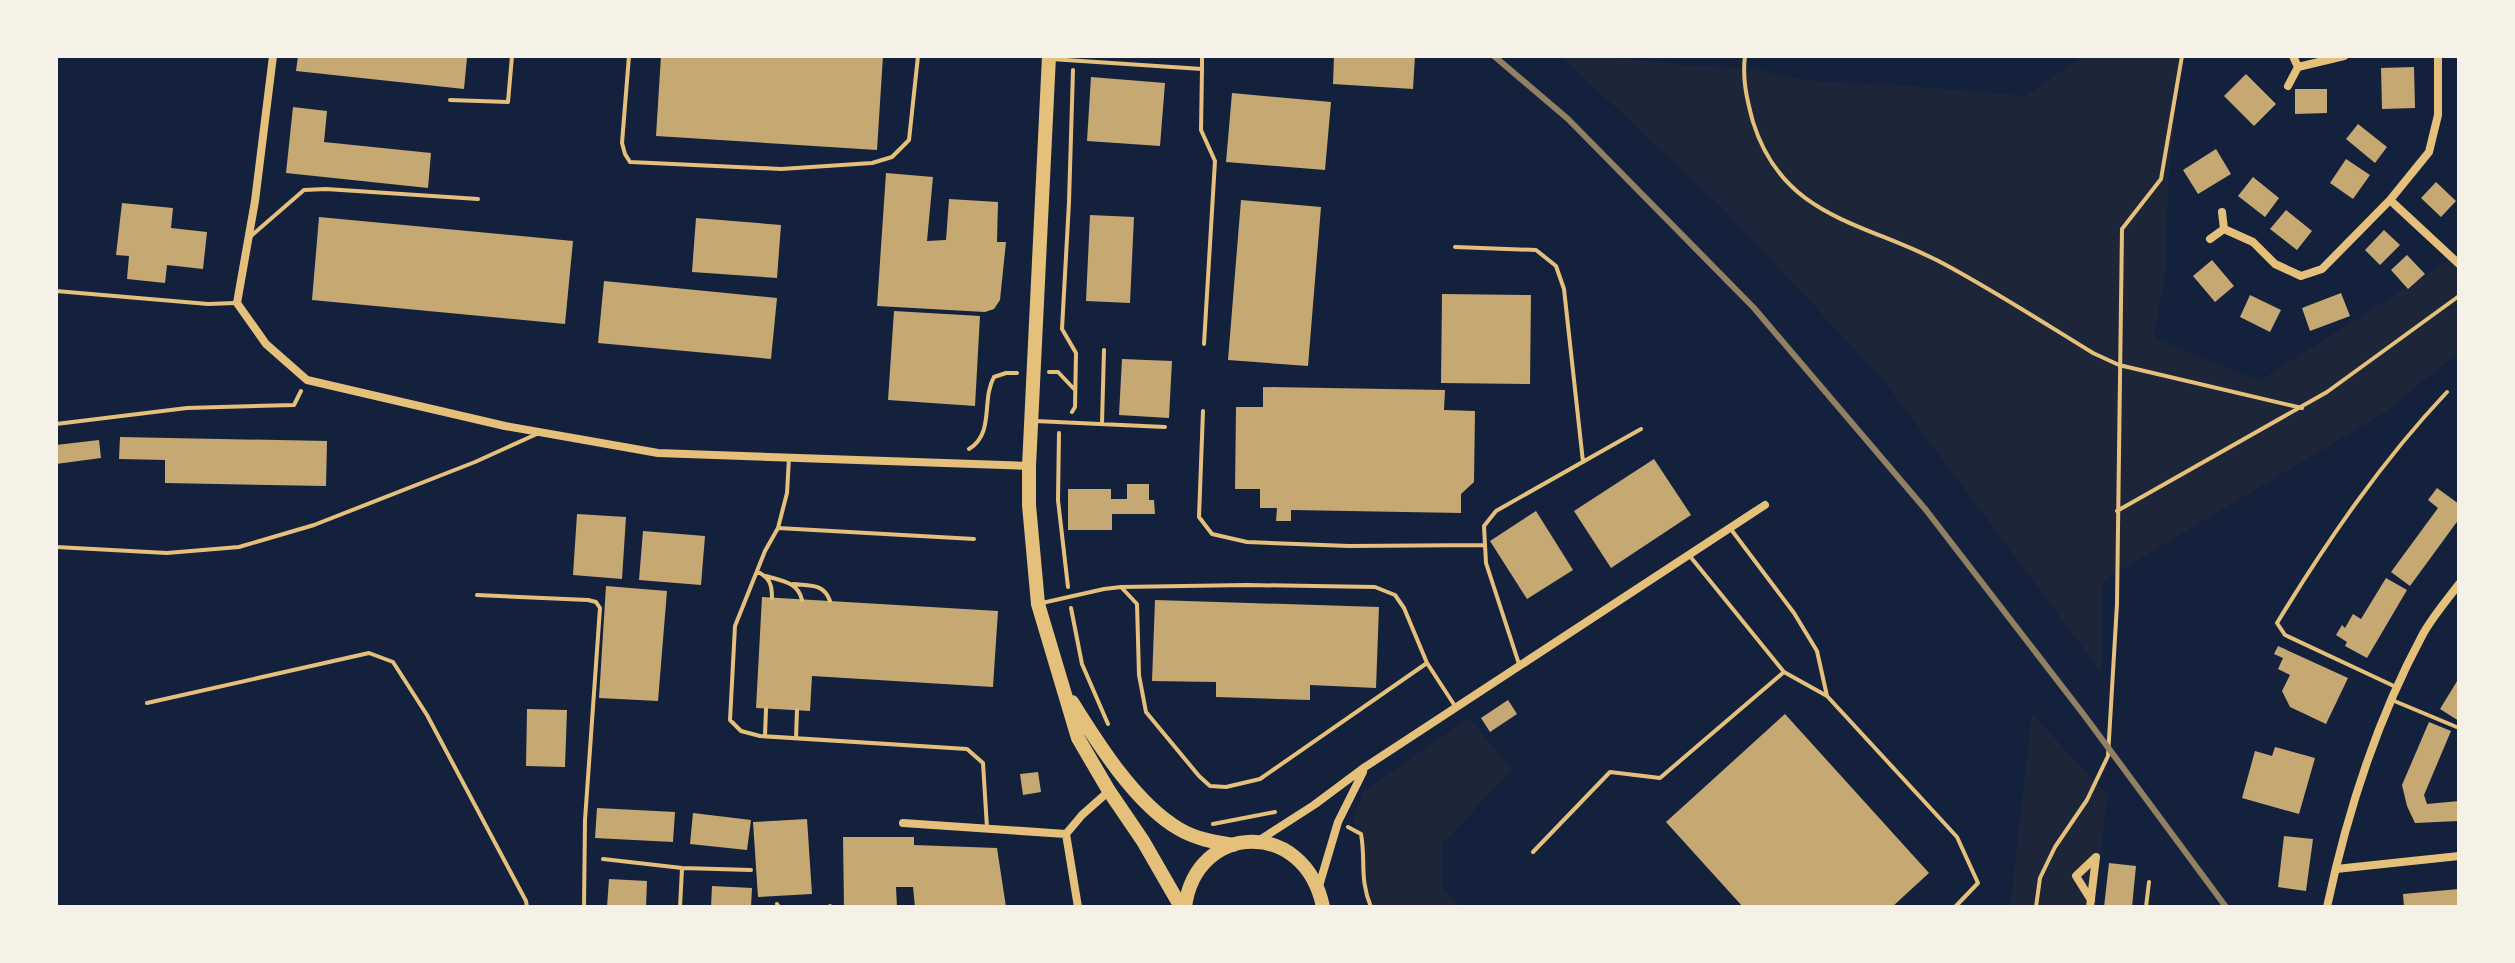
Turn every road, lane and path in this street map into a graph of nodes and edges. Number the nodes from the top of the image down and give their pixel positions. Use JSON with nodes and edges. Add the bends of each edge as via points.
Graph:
{"nodes":[{"id":1,"x":273,"y":56,"type":"edge"},
{"id":2,"x":512,"y":56,"type":"edge"},
{"id":3,"x":629,"y":56,"type":"edge"},
{"id":4,"x":918,"y":56,"type":"edge"},
{"id":5,"x":1202,"y":56,"type":"edge"},
{"id":6,"x":1745,"y":56,"type":"edge"},
{"id":7,"x":2182,"y":56,"type":"edge"},
{"id":8,"x":2293,"y":56,"type":"edge"},
{"id":9,"x":2344,"y":56,"type":"edge"},
{"id":10,"x":2438,"y":56,"type":"edge"},
{"id":11,"x":1049,"y":57,"type":"edge"},
{"id":12,"x":1073,"y":61,"type":"junction"},
{"id":13,"x":2298,"y":67,"type":"junction"},
{"id":14,"x":1202,"y":69,"type":"junction"},
{"id":15,"x":2288,"y":86,"type":"dead end"},
{"id":16,"x":450,"y":100,"type":"dead end"},
{"id":17,"x":478,"y":199,"type":"dead end"},
{"id":18,"x":2390,"y":200,"type":"junction"},
{"id":19,"x":2222,"y":212,"type":"dead end"},
{"id":20,"x":2224,"y":229,"type":"junction"},
{"id":21,"x":249,"y":237,"type":"junction"},
{"id":22,"x":2210,"y":239,"type":"dead end"},
{"id":23,"x":1455,"y":247,"type":"dead end"},
{"id":24,"x":2459,"y":264,"type":"edge"},
{"id":25,"x":56,"y":291,"type":"edge"},
{"id":26,"x":2459,"y":296,"type":"edge"},
{"id":27,"x":237,"y":303,"type":"junction"},
{"id":28,"x":1204,"y":344,"type":"dead end"},
{"id":29,"x":1104,"y":350,"type":"dead end"},
{"id":30,"x":2119,"y":365,"type":"junction"},
{"id":31,"x":1034,"y":373,"type":"junction"},
{"id":32,"x":307,"y":380,"type":"junction"},
{"id":33,"x":1075,"y":390,"type":"junction"},
{"id":34,"x":2447,"y":392,"type":"dead end"},
{"id":35,"x":2302,"y":408,"type":"junction"},
{"id":36,"x":1203,"y":411,"type":"dead end"},
{"id":37,"x":1031,"y":420,"type":"junction"},
{"id":38,"x":1066,"y":421,"type":"junction"},
{"id":39,"x":1102,"y":423,"type":"junction"},
{"id":40,"x":56,"y":424,"type":"edge"},
{"id":41,"x":1165,"y":427,"type":"dead end"},
{"id":42,"x":1641,"y":429,"type":"dead end"},
{"id":43,"x":541,"y":432,"type":"junction"},
{"id":44,"x":966,"y":451,"type":"dead end"},
{"id":45,"x":789,"y":458,"type":"junction"},
{"id":46,"x":1583,"y":462,"type":"junction"},
{"id":47,"x":1029,"y":466,"type":"junction"},
{"id":48,"x":1765,"y":505,"type":"dead end"},
{"id":49,"x":2117,"y":511,"type":"junction"},
{"id":50,"x":778,"y":528,"type":"junction"},
{"id":51,"x":1730,"y":528,"type":"junction"},
{"id":52,"x":974,"y":539,"type":"dead end"},
{"id":53,"x":1484,"y":545,"type":"junction"},
{"id":54,"x":56,"y":547,"type":"edge"},
{"id":55,"x":1689,"y":555,"type":"junction"},
{"id":56,"x":758,"y":572,"type":"junction"},
{"id":57,"x":766,"y":576,"type":"junction"},
{"id":58,"x":792,"y":584,"type":"junction"},
{"id":59,"x":2459,"y":584,"type":"edge"},
{"id":60,"x":1121,"y":587,"type":"junction"},
{"id":61,"x":477,"y":595,"type":"dead end"},
{"id":62,"x":772,"y":598,"type":"dead end"},
{"id":63,"x":1070,"y":598,"type":"junction"},
{"id":64,"x":802,"y":600,"type":"dead end"},
{"id":65,"x":830,"y":601,"type":"dead end"},
{"id":66,"x":1038,"y":604,"type":"junction"},
{"id":67,"x":1427,"y":663,"type":"junction"},
{"id":68,"x":1519,"y":666,"type":"junction"},
{"id":69,"x":1784,"y":672,"type":"junction"},
{"id":70,"x":1062,"y":684,"type":"junction"},
{"id":71,"x":2398,"y":688,"type":"junction"},
{"id":72,"x":1827,"y":696,"type":"junction"},
{"id":73,"x":2392,"y":700,"type":"junction"},
{"id":74,"x":147,"y":703,"type":"dead end"},
{"id":75,"x":1456,"y":708,"type":"junction"},
{"id":76,"x":766,"y":709,"type":"dead end"},
{"id":77,"x":797,"y":710,"type":"dead end"},
{"id":78,"x":2459,"y":728,"type":"edge"},
{"id":79,"x":1114,"y":735,"type":"dead end"},
{"id":80,"x":765,"y":736,"type":"junction"},
{"id":81,"x":796,"y":738,"type":"junction"},
{"id":82,"x":1365,"y":767,"type":"junction"},
{"id":83,"x":1109,"y":791,"type":"junction"},
{"id":84,"x":1279,"y":811,"type":"dead end"},
{"id":85,"x":1338,"y":822,"type":"junction"},
{"id":86,"x":903,"y":823,"type":"dead end"},
{"id":87,"x":1211,"y":825,"type":"dead end"},
{"id":88,"x":987,"y":829,"type":"junction"},
{"id":89,"x":1066,"y":834,"type":"junction"},
{"id":90,"x":1257,"y":842,"type":"junction"},
{"id":91,"x":1233,"y":845,"type":"junction"},
{"id":92,"x":1533,"y":852,"type":"dead end"},
{"id":93,"x":2459,"y":856,"type":"edge"},
{"id":94,"x":603,"y":859,"type":"dead end"},
{"id":95,"x":682,"y":868,"type":"junction"},
{"id":96,"x":2336,"y":869,"type":"junction"},
{"id":97,"x":751,"y":870,"type":"dead end"},
{"id":98,"x":2149,"y":882,"type":"dead end"},
{"id":99,"x":1319,"y":886,"type":"junction"},
{"id":100,"x":527,"y":907,"type":"edge"},
{"id":101,"x":584,"y":907,"type":"edge"},
{"id":102,"x":680,"y":907,"type":"edge"},
{"id":103,"x":1078,"y":907,"type":"edge"},
{"id":104,"x":1183,"y":907,"type":"edge"},
{"id":105,"x":1323,"y":907,"type":"edge"},
{"id":106,"x":1371,"y":907,"type":"edge"},
{"id":107,"x":1955,"y":907,"type":"edge"},
{"id":108,"x":2036,"y":907,"type":"edge"},
{"id":109,"x":2146,"y":907,"type":"edge"},
{"id":110,"x":2327,"y":907,"type":"edge"}],
"edges":[{"from":1,"to":21,"type":"street"},
{"from":2,"to":16,"type":"lane","via":[[508,102]]},
{"from":3,"to":4,"type":"lane","via":[[622,143],[630,162],[781,169],[892,157],[909,140]]},
{"from":5,"to":14,"type":"lane"},
{"from":6,"to":30,"type":"path","via":[[1745,87],[1756,131],[1790,187],[1821,210],[1944,263]]},
{"from":7,"to":30,"type":"path","via":[[2161,179],[2122,229]]},
{"from":8,"to":13,"type":"street"},
{"from":9,"to":13,"type":"street"},
{"from":10,"to":18,"type":"street","via":[[2438,115],[2429,152]]},
{"from":11,"to":12,"type":"lane"},
{"from":11,"to":31,"type":"highway"},
{"from":12,"to":14,"type":"lane"},
{"from":12,"to":33,"type":"path","via":[[1062,329],[1076,353]]},
{"from":13,"to":15,"type":"street"},
{"from":14,"to":28,"type":"lane","via":[[1201,130],[1215,161]]},
{"from":17,"to":21,"type":"lane","via":[[304,190]]},
{"from":18,"to":20,"type":"street","via":[[2322,269],[2301,276],[2275,264],[2253,242]]},
{"from":18,"to":24,"type":"street"},
{"from":19,"to":20,"type":"street"},
{"from":20,"to":22,"type":"street"},
{"from":21,"to":27,"type":"street"},
{"from":23,"to":46,"type":"lane","via":[[1536,250],[1556,266],[1564,289]]},
{"from":25,"to":27,"type":"lane"},
{"from":26,"to":35,"type":"path"},
{"from":27,"to":32,"type":"street","via":[[266,344]]},
{"from":29,"to":39,"type":"lane"},
{"from":30,"to":35,"type":"path"},
{"from":30,"to":49,"type":"path"},
{"from":31,"to":33,"type":"path","via":[[1058,372]]},
{"from":31,"to":37,"type":"highway"},
{"from":31,"to":44,"type":"path","via":[[994,377],[987,425]]},
{"from":32,"to":40,"type":"path","via":[[294,405],[187,408]]},
{"from":32,"to":43,"type":"street"},
{"from":33,"to":38,"type":"path","via":[[1075,407]]},
{"from":34,"to":71,"type":"lane","via":[[2410,431],[2324,546],[2277,623],[2285,635]]},
{"from":35,"to":49,"type":"path"},
{"from":36,"to":53,"type":"lane","via":[[1199,517],[1212,534],[1247,542]]},
{"from":37,"to":38,"type":"lane"},
{"from":37,"to":47,"type":"highway"},
{"from":38,"to":39,"type":"lane"},
{"from":38,"to":63,"type":"path","via":[[1059,433],[1058,500]]},
{"from":39,"to":41,"type":"lane"},
{"from":42,"to":46,"type":"lane"},
{"from":43,"to":45,"type":"street","via":[[658,453]]},
{"from":43,"to":54,"type":"lane","via":[[314,525],[239,547],[167,553]]},
{"from":45,"to":47,"type":"street"},
{"from":45,"to":50,"type":"lane"},
{"from":46,"to":53,"type":"lane","via":[[1496,511],[1484,526]]},
{"from":47,"to":66,"type":"highway"},
{"from":48,"to":51,"type":"street"},
{"from":49,"to":108,"type":"path","via":[[2108,756],[2040,878]]},
{"from":50,"to":52,"type":"lane"},
{"from":50,"to":56,"type":"lane"},
{"from":51,"to":55,"type":"street"},
{"from":51,"to":72,"type":"lane","via":[[1817,651]]},
{"from":53,"to":68,"type":"lane"},
{"from":55,"to":68,"type":"street"},
{"from":55,"to":69,"type":"lane"},
{"from":56,"to":57,"type":"lane"},
{"from":56,"to":80,"type":"lane","via":[[735,626],[730,720],[741,731]]},
{"from":57,"to":58,"type":"lane"},
{"from":57,"to":62,"type":"lane"},
{"from":58,"to":64,"type":"lane"},
{"from":58,"to":65,"type":"lane","via":[[820,587]]},
{"from":59,"to":71,"type":"street","via":[[2424,632]]},
{"from":60,"to":63,"type":"lane"},
{"from":60,"to":67,"type":"lane","via":[[1385,589],[1404,608]]},
{"from":60,"to":67,"type":"lane","via":[[1137,604],[1146,712],[1210,786],[1260,779]]},
{"from":61,"to":101,"type":"lane","via":[[588,600],[600,608]]},
{"from":63,"to":66,"type":"lane"},
{"from":63,"to":79,"type":"path","via":[[1082,664]]},
{"from":66,"to":70,"type":"highway"},
{"from":67,"to":75,"type":"lane"},
{"from":68,"to":75,"type":"street"},
{"from":69,"to":72,"type":"lane"},
{"from":69,"to":92,"type":"lane","via":[[1660,778],[1610,772]]},
{"from":70,"to":83,"type":"highway","via":[[1078,738]]},
{"from":70,"to":91,"type":"highway","via":[[1102,751],[1153,809],[1179,829]]},
{"from":71,"to":73,"type":"street"},
{"from":72,"to":107,"type":"lane","via":[[1957,837],[1978,883]]},
{"from":73,"to":78,"type":"lane"},
{"from":73,"to":96,"type":"street","via":[[2353,802]]},
{"from":74,"to":100,"type":"lane","via":[[369,653],[393,662],[427,715]]},
{"from":75,"to":82,"type":"street"},
{"from":76,"to":80,"type":"lane"},
{"from":77,"to":81,"type":"lane"},
{"from":80,"to":81,"type":"lane"},
{"from":81,"to":88,"type":"lane","via":[[967,749],[983,763]]},
{"from":82,"to":85,"type":"street"},
{"from":82,"to":90,"type":"street"},
{"from":83,"to":89,"type":"street"},
{"from":83,"to":104,"type":"highway"},
{"from":84,"to":87,"type":"path"},
{"from":85,"to":99,"type":"street"},
{"from":85,"to":106,"type":"path","via":[[1361,834],[1361,870]]},
{"from":86,"to":88,"type":"street"},
{"from":88,"to":89,"type":"street"},
{"from":89,"to":103,"type":"street"},
{"from":90,"to":91,"type":"highway"},
{"from":90,"to":99,"type":"highway","via":[[1294,855]]},
{"from":91,"to":104,"type":"highway","via":[[1197,871]]},
{"from":93,"to":96,"type":"street"},
{"from":94,"to":95,"type":"lane"},
{"from":95,"to":97,"type":"lane"},
{"from":95,"to":102,"type":"lane"},
{"from":96,"to":110,"type":"street"},
{"from":98,"to":109,"type":"path"},
{"from":99,"to":105,"type":"highway"}]}
